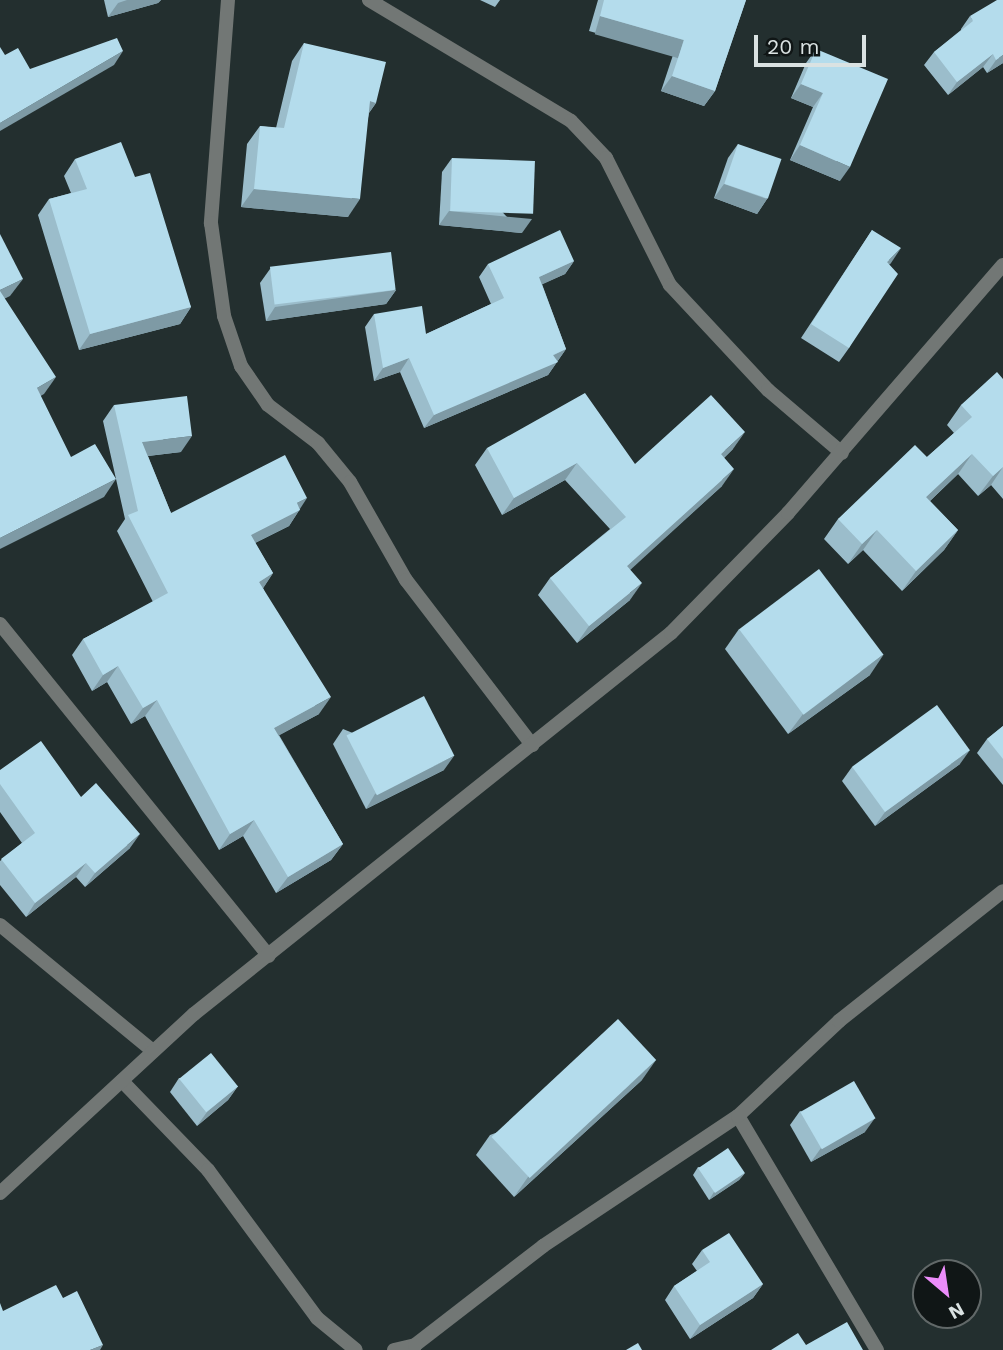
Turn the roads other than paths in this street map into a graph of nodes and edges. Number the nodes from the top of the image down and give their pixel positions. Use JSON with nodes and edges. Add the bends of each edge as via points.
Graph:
{"nodes":[{"id":1,"x":228,"y":0,"type":"edge"},
{"id":2,"x":369,"y":0,"type":"edge"},
{"id":3,"x":1003,"y":265,"type":"edge"},
{"id":4,"x":842,"y":453,"type":"junction"},
{"id":5,"x":0,"y":624,"type":"edge"},
{"id":6,"x":532,"y":745,"type":"junction"},
{"id":7,"x":1003,"y":891,"type":"edge"},
{"id":8,"x":0,"y":925,"type":"edge"},
{"id":9,"x":269,"y":956,"type":"junction"},
{"id":10,"x":153,"y":1051,"type":"junction"},
{"id":11,"x":122,"y":1081,"type":"junction"},
{"id":12,"x":738,"y":1116,"type":"junction"},
{"id":13,"x":0,"y":1193,"type":"edge"},
{"id":14,"x":356,"y":1350,"type":"edge"},
{"id":15,"x":394,"y":1350,"type":"edge"},
{"id":16,"x":877,"y":1350,"type":"edge"}],
"edges":[{"from":1,"to":6,"type":"street","via":[[211,223],[225,316],[241,366],[268,405],[318,443],[351,482],[406,580]]},
{"from":2,"to":4,"type":"street","via":[[571,121],[606,158],[670,285],[768,390]]},
{"from":3,"to":4,"type":"street"},
{"from":4,"to":6,"type":"street","via":[[711,596]]},
{"from":5,"to":9,"type":"street"},
{"from":6,"to":9,"type":"street"},
{"from":7,"to":12,"type":"street","via":[[839,1021]]},
{"from":8,"to":10,"type":"street"},
{"from":9,"to":10,"type":"street"},
{"from":10,"to":11,"type":"street"},
{"from":11,"to":13,"type":"street"},
{"from":11,"to":14,"type":"street","via":[[208,1170],[317,1318]]},
{"from":12,"to":15,"type":"street","via":[[543,1246],[415,1345]]},
{"from":12,"to":16,"type":"street"}]}
